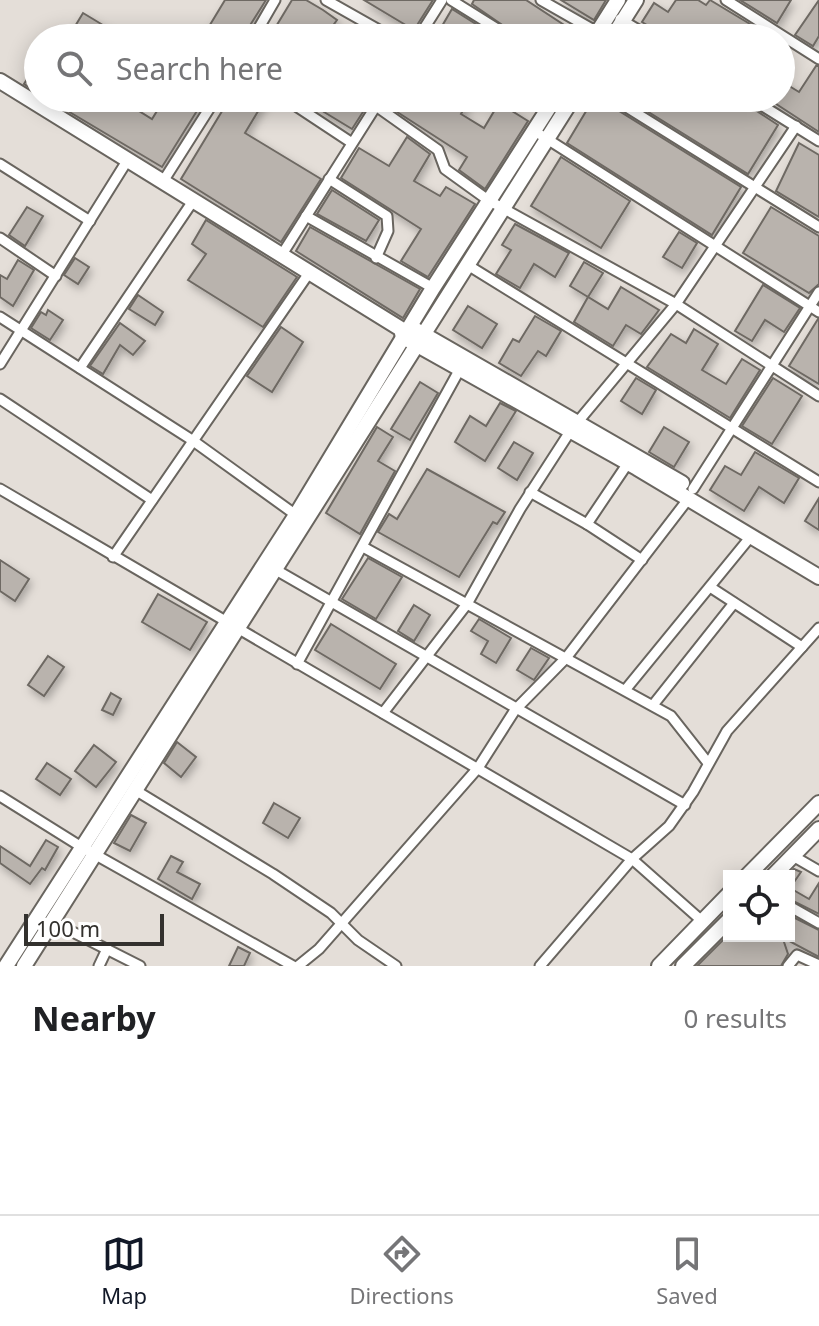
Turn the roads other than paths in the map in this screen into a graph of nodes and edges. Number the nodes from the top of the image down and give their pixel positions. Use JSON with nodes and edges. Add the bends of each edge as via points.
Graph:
{"nodes":[{"id":1,"x":275,"y":0,"type":"edge"},
{"id":2,"x":326,"y":0,"type":"edge"},
{"id":3,"x":442,"y":0,"type":"edge"},
{"id":4,"x":451,"y":0,"type":"edge"},
{"id":5,"x":541,"y":0,"type":"edge"},
{"id":6,"x":636,"y":0,"type":"edge"},
{"id":7,"x":726,"y":0,"type":"edge"},
{"id":8,"x":618,"y":11,"type":"edge"},
{"id":9,"x":261,"y":24,"type":"edge"},
{"id":10,"x":368,"y":24,"type":"edge"},
{"id":11,"x":427,"y":24,"type":"edge"},
{"id":12,"x":490,"y":24,"type":"edge"},
{"id":13,"x":578,"y":24,"type":"edge"},
{"id":14,"x":634,"y":24,"type":"edge"},
{"id":15,"x":764,"y":24,"type":"edge"},
{"id":16,"x":795,"y":44,"type":"edge"},
{"id":17,"x":819,"y":59,"type":"edge"},
{"id":18,"x":0,"y":81,"type":"edge"},
{"id":19,"x":24,"y":96,"type":"edge"},
{"id":20,"x":49,"y":112,"type":"edge"},
{"id":21,"x":207,"y":112,"type":"edge"},
{"id":22,"x":305,"y":112,"type":"edge"},
{"id":23,"x":372,"y":112,"type":"edge"},
{"id":24,"x":391,"y":112,"type":"edge"},
{"id":25,"x":545,"y":112,"type":"edge"},
{"id":26,"x":564,"y":112,"type":"edge"},
{"id":27,"x":635,"y":112,"type":"edge"},
{"id":28,"x":773,"y":112,"type":"edge"},
{"id":29,"x":796,"y":126,"type":"junction"},
{"id":30,"x":533,"y":130,"type":"junction"},
{"id":31,"x":548,"y":138,"type":"junction"},
{"id":32,"x":819,"y":141,"type":"edge"},
{"id":33,"x":352,"y":143,"type":"junction"},
{"id":34,"x":127,"y":161,"type":"junction"},
{"id":35,"x":0,"y":164,"type":"edge"},
{"id":36,"x":329,"y":179,"type":"junction"},
{"id":37,"x":162,"y":183,"type":"junction"},
{"id":38,"x":757,"y":188,"type":"junction"},
{"id":39,"x":193,"y":201,"type":"junction"},
{"id":40,"x":495,"y":204,"type":"junction"},
{"id":41,"x":306,"y":216,"type":"junction"},
{"id":42,"x":90,"y":221,"type":"junction"},
{"id":43,"x":819,"y":227,"type":"edge"},
{"id":44,"x":0,"y":238,"type":"edge"},
{"id":45,"x":717,"y":247,"type":"junction"},
{"id":46,"x":281,"y":256,"type":"junction"},
{"id":47,"x":376,"y":258,"type":"junction"},
{"id":48,"x":466,"y":264,"type":"junction"},
{"id":49,"x":309,"y":273,"type":"junction"},
{"id":50,"x":56,"y":276,"type":"junction"},
{"id":51,"x":433,"y":288,"type":"junction"},
{"id":52,"x":819,"y":292,"type":"edge"},
{"id":53,"x":676,"y":304,"type":"junction"},
{"id":54,"x":815,"y":309,"type":"edge"},
{"id":55,"x":0,"y":317,"type":"edge"},
{"id":56,"x":21,"y":331,"type":"junction"},
{"id":57,"x":411,"y":334,"type":"junction"},
{"id":58,"x":0,"y":364,"type":"edge"},
{"id":59,"x":626,"y":364,"type":"junction"},
{"id":60,"x":772,"y":366,"type":"junction"},
{"id":61,"x":461,"y":367,"type":"junction"},
{"id":62,"x":80,"y":368,"type":"junction"},
{"id":63,"x":819,"y":396,"type":"edge"},
{"id":64,"x":0,"y":399,"type":"edge"},
{"id":65,"x":574,"y":426,"type":"junction"},
{"id":66,"x":734,"y":430,"type":"junction"},
{"id":67,"x":192,"y":440,"type":"junction"},
{"id":68,"x":628,"y":463,"type":"junction"},
{"id":69,"x":819,"y":482,"type":"edge"},
{"id":70,"x":0,"y":489,"type":"edge"},
{"id":71,"x":530,"y":492,"type":"junction"},
{"id":72,"x":691,"y":494,"type":"junction"},
{"id":73,"x":152,"y":500,"type":"junction"},
{"id":74,"x":296,"y":515,"type":"junction"},
{"id":75,"x":587,"y":524,"type":"junction"},
{"id":76,"x":752,"y":535,"type":"junction"},
{"id":77,"x":363,"y":547,"type":"junction"},
{"id":78,"x":113,"y":557,"type":"junction"},
{"id":79,"x":642,"y":560,"type":"junction"},
{"id":80,"x":819,"y":566,"type":"edge"},
{"id":81,"x":276,"y":570,"type":"junction"},
{"id":82,"x":819,"y":577,"type":"edge"},
{"id":83,"x":710,"y":587,"type":"junction"},
{"id":84,"x":331,"y":602,"type":"junction"},
{"id":85,"x":734,"y":603,"type":"junction"},
{"id":86,"x":467,"y":604,"type":"junction"},
{"id":87,"x":231,"y":626,"type":"junction"},
{"id":88,"x":819,"y":628,"type":"edge"},
{"id":89,"x":802,"y":647,"type":"junction"},
{"id":90,"x":426,"y":658,"type":"junction"},
{"id":91,"x":566,"y":658,"type":"junction"},
{"id":92,"x":297,"y":664,"type":"junction"},
{"id":93,"x":626,"y":689,"type":"junction"},
{"id":94,"x":653,"y":705,"type":"junction"},
{"id":95,"x":515,"y":710,"type":"junction"},
{"id":96,"x":383,"y":713,"type":"junction"},
{"id":97,"x":708,"y":763,"type":"junction"},
{"id":98,"x":478,"y":768,"type":"junction"},
{"id":99,"x":135,"y":790,"type":"junction"},
{"id":100,"x":0,"y":796,"type":"edge"},
{"id":101,"x":819,"y":803,"type":"edge"},
{"id":102,"x":685,"y":805,"type":"junction"},
{"id":103,"x":819,"y":829,"type":"edge"},
{"id":104,"x":80,"y":846,"type":"junction"},
{"id":105,"x":94,"y":853,"type":"junction"},
{"id":106,"x":793,"y":856,"type":"junction"},
{"id":107,"x":632,"y":859,"type":"junction"},
{"id":108,"x":753,"y":870,"type":"edge"},
{"id":109,"x":779,"y":870,"type":"edge"},
{"id":110,"x":819,"y":871,"type":"edge"},
{"id":111,"x":723,"y":900,"type":"edge"},
{"id":112,"x":795,"y":909,"type":"edge"},
{"id":113,"x":51,"y":921,"type":"junction"},
{"id":114,"x":702,"y":921,"type":"junction"},
{"id":115,"x":341,"y":923,"type":"junction"},
{"id":116,"x":819,"y":923,"type":"edge"},
{"id":117,"x":723,"y":926,"type":"edge"},
{"id":118,"x":107,"y":949,"type":"junction"},
{"id":119,"x":819,"y":965,"type":"edge"},
{"id":120,"x":6,"y":966,"type":"edge"},
{"id":121,"x":24,"y":966,"type":"edge"},
{"id":122,"x":99,"y":966,"type":"edge"},
{"id":123,"x":140,"y":966,"type":"edge"},
{"id":124,"x":295,"y":966,"type":"edge"},
{"id":125,"x":396,"y":966,"type":"edge"},
{"id":126,"x":540,"y":966,"type":"edge"},
{"id":127,"x":659,"y":966,"type":"edge"},
{"id":128,"x":683,"y":966,"type":"edge"},
{"id":129,"x":788,"y":966,"type":"edge"}],
"edges":[{"from":1,"to":9,"type":"street"},
{"from":2,"to":10,"type":"street"},
{"from":3,"to":11,"type":"street"},
{"from":4,"to":12,"type":"street"},
{"from":5,"to":13,"type":"street"},
{"from":6,"to":8,"type":"main road"},
{"from":7,"to":15,"type":"street"},
{"from":8,"to":14,"type":"street"},
{"from":16,"to":17,"type":"street"},
{"from":18,"to":19,"type":"main road"},
{"from":20,"to":34,"type":"main road"},
{"from":21,"to":37,"type":"street"},
{"from":22,"to":33,"type":"street"},
{"from":23,"to":33,"type":"street"},
{"from":24,"to":40,"type":"street","via":[[436,147],[445,169]]},
{"from":25,"to":30,"type":"main road"},
{"from":26,"to":31,"type":"main road"},
{"from":27,"to":38,"type":"street"},
{"from":28,"to":29,"type":"street"},
{"from":29,"to":32,"type":"street"},
{"from":29,"to":38,"type":"street"},
{"from":30,"to":31,"type":"street"},
{"from":30,"to":40,"type":"main road"},
{"from":31,"to":40,"type":"main road"},
{"from":31,"to":45,"type":"street"},
{"from":33,"to":36,"type":"street"},
{"from":34,"to":37,"type":"main road"},
{"from":34,"to":42,"type":"street"},
{"from":35,"to":42,"type":"street"},
{"from":36,"to":41,"type":"street"},
{"from":36,"to":47,"type":"street","via":[[387,216],[388,231]]},
{"from":37,"to":39,"type":"main road"},
{"from":38,"to":43,"type":"street"},
{"from":38,"to":45,"type":"street"},
{"from":39,"to":46,"type":"main road"},
{"from":39,"to":62,"type":"street"},
{"from":40,"to":48,"type":"main road"},
{"from":40,"to":51,"type":"main road"},
{"from":40,"to":53,"type":"street"},
{"from":41,"to":46,"type":"street"},
{"from":41,"to":47,"type":"street"},
{"from":42,"to":50,"type":"street"},
{"from":44,"to":50,"type":"street"},
{"from":45,"to":53,"type":"street"},
{"from":45,"to":54,"type":"street"},
{"from":46,"to":49,"type":"main road"},
{"from":47,"to":51,"type":"street"},
{"from":48,"to":57,"type":"main road"},
{"from":48,"to":59,"type":"street"},
{"from":49,"to":57,"type":"main road"},
{"from":49,"to":67,"type":"street"},
{"from":50,"to":56,"type":"street"},
{"from":51,"to":57,"type":"main road"},
{"from":52,"to":54,"type":"street"},
{"from":53,"to":59,"type":"street"},
{"from":53,"to":60,"type":"street"},
{"from":54,"to":60,"type":"street"},
{"from":55,"to":56,"type":"street"},
{"from":56,"to":58,"type":"street"},
{"from":56,"to":62,"type":"street"},
{"from":57,"to":61,"type":"main road"},
{"from":57,"to":65,"type":"main road"},
{"from":57,"to":74,"type":"main road"},
{"from":57,"to":81,"type":"main road"},
{"from":59,"to":65,"type":"street"},
{"from":59,"to":66,"type":"street"},
{"from":60,"to":63,"type":"street"},
{"from":60,"to":66,"type":"street"},
{"from":61,"to":65,"type":"main road"},
{"from":61,"to":77,"type":"street"},
{"from":62,"to":67,"type":"street"},
{"from":64,"to":73,"type":"street"},
{"from":65,"to":68,"type":"main road"},
{"from":65,"to":71,"type":"street"},
{"from":65,"to":72,"type":"main road"},
{"from":66,"to":69,"type":"street"},
{"from":66,"to":72,"type":"street"},
{"from":67,"to":73,"type":"street"},
{"from":67,"to":74,"type":"street"},
{"from":68,"to":72,"type":"main road"},
{"from":68,"to":75,"type":"street"},
{"from":70,"to":78,"type":"street"},
{"from":71,"to":75,"type":"street"},
{"from":71,"to":86,"type":"street"},
{"from":72,"to":76,"type":"main road"},
{"from":72,"to":79,"type":"street"},
{"from":72,"to":80,"type":"main road"},
{"from":73,"to":78,"type":"street"},
{"from":74,"to":87,"type":"main road"},
{"from":75,"to":79,"type":"street"},
{"from":76,"to":82,"type":"main road"},
{"from":76,"to":83,"type":"street"},
{"from":77,"to":84,"type":"street"},
{"from":77,"to":86,"type":"street"},
{"from":78,"to":87,"type":"street"},
{"from":79,"to":91,"type":"street"},
{"from":81,"to":84,"type":"street"},
{"from":81,"to":87,"type":"main road"},
{"from":83,"to":85,"type":"street"},
{"from":83,"to":93,"type":"street"},
{"from":84,"to":90,"type":"street"},
{"from":84,"to":92,"type":"street"},
{"from":85,"to":89,"type":"street"},
{"from":85,"to":94,"type":"street"},
{"from":86,"to":90,"type":"street"},
{"from":86,"to":91,"type":"street"},
{"from":87,"to":92,"type":"street"},
{"from":87,"to":99,"type":"main road"},
{"from":87,"to":104,"type":"main road"},
{"from":88,"to":89,"type":"street"},
{"from":89,"to":97,"type":"street","via":[[727,731]]},
{"from":90,"to":95,"type":"street"},
{"from":90,"to":96,"type":"street"},
{"from":91,"to":93,"type":"street"},
{"from":91,"to":95,"type":"street"},
{"from":92,"to":96,"type":"street"},
{"from":93,"to":94,"type":"street"},
{"from":94,"to":97,"type":"street","via":[[677,721]]},
{"from":95,"to":98,"type":"street"},
{"from":95,"to":102,"type":"street"},
{"from":96,"to":98,"type":"street"},
{"from":97,"to":102,"type":"street"},
{"from":98,"to":107,"type":"street"},
{"from":98,"to":115,"type":"street"},
{"from":99,"to":105,"type":"main road"},
{"from":99,"to":115,"type":"street","via":[[273,874]]},
{"from":100,"to":104,"type":"street"},
{"from":101,"to":108,"type":"main road"},
{"from":102,"to":107,"type":"street"},
{"from":103,"to":106,"type":"main road"},
{"from":104,"to":105,"type":"street"},
{"from":104,"to":120,"type":"main road"},
{"from":105,"to":113,"type":"main road"},
{"from":105,"to":124,"type":"street"},
{"from":106,"to":109,"type":"main road"},
{"from":106,"to":110,"type":"street"},
{"from":107,"to":114,"type":"street"},
{"from":107,"to":126,"type":"street"},
{"from":111,"to":114,"type":"main road"},
{"from":112,"to":116,"type":"street"},
{"from":113,"to":118,"type":"street"},
{"from":113,"to":121,"type":"main road"},
{"from":114,"to":127,"type":"main road"},
{"from":115,"to":124,"type":"street"},
{"from":115,"to":125,"type":"street"},
{"from":117,"to":128,"type":"main road"},
{"from":118,"to":122,"type":"street"},
{"from":118,"to":123,"type":"street"},
{"from":119,"to":129,"type":"street","via":[[797,955]]}]}
